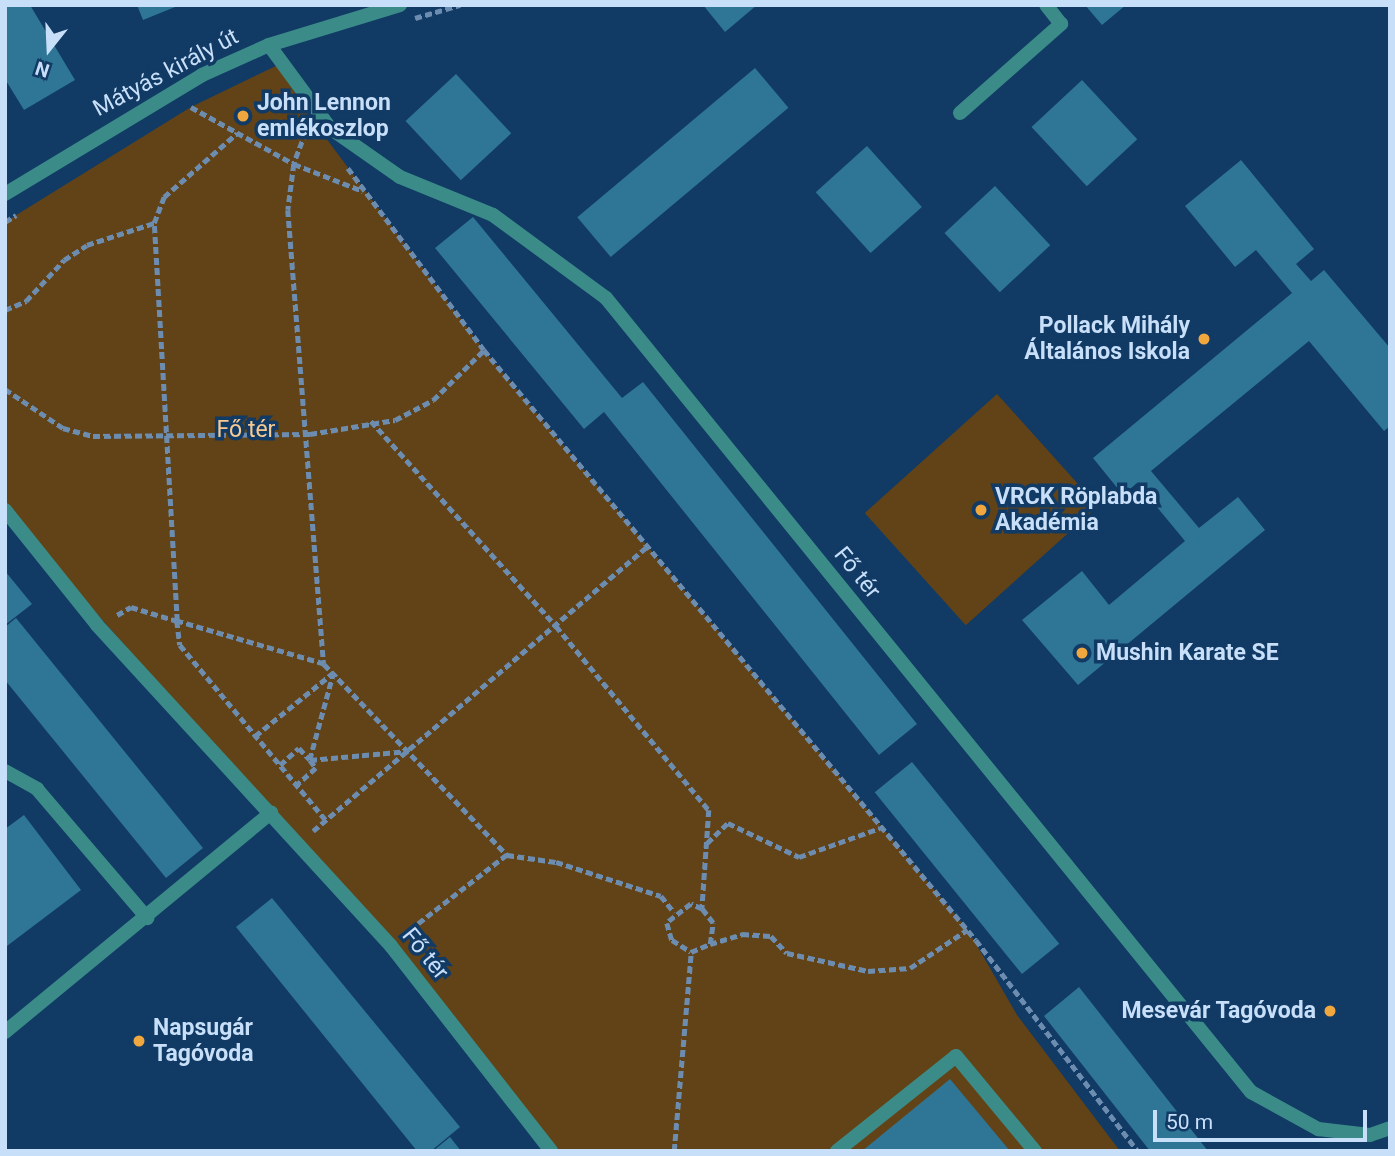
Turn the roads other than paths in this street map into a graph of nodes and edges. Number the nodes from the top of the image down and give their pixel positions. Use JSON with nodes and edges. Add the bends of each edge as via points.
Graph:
{"nodes":[{"id":1,"x":400,"y":5,"type":"edge"},
{"id":2,"x":1046,"y":5,"type":"edge"},
{"id":3,"x":269,"y":45,"type":"junction"},
{"id":4,"x":960,"y":113,"type":"dead end"},
{"id":5,"x":5,"y":194,"type":"edge"},
{"id":6,"x":5,"y":510,"type":"edge"},
{"id":7,"x":5,"y":771,"type":"edge"},
{"id":8,"x":271,"y":813,"type":"junction"},
{"id":9,"x":147,"y":918,"type":"junction"},
{"id":10,"x":5,"y":1032,"type":"edge"},
{"id":11,"x":1390,"y":1128,"type":"edge"},
{"id":12,"x":551,"y":1151,"type":"edge"},
{"id":13,"x":837,"y":1151,"type":"edge"},
{"id":14,"x":1035,"y":1151,"type":"edge"}],
"edges":[{"from":1,"to":3,"type":"street","name":"Mátyás király út"},
{"from":2,"to":4,"type":"street","via":[[1061,24]]},
{"from":3,"to":5,"type":"street","name":"Mátyás király út","via":[[141,108]]},
{"from":3,"to":11,"type":"street","name":"Fő tér","via":[[330,128],[400,177],[493,215],[606,298],[1251,1092],[1318,1129],[1370,1135]]},
{"from":6,"to":8,"type":"street","name":"Fő tér","via":[[97,625]]},
{"from":7,"to":9,"type":"street","via":[[37,789]]},
{"from":8,"to":9,"type":"street"},
{"from":8,"to":12,"type":"street","name":"Fő tér","via":[[391,946]]},
{"from":9,"to":10,"type":"street"},
{"from":13,"to":14,"type":"street","via":[[956,1056]]}]}
